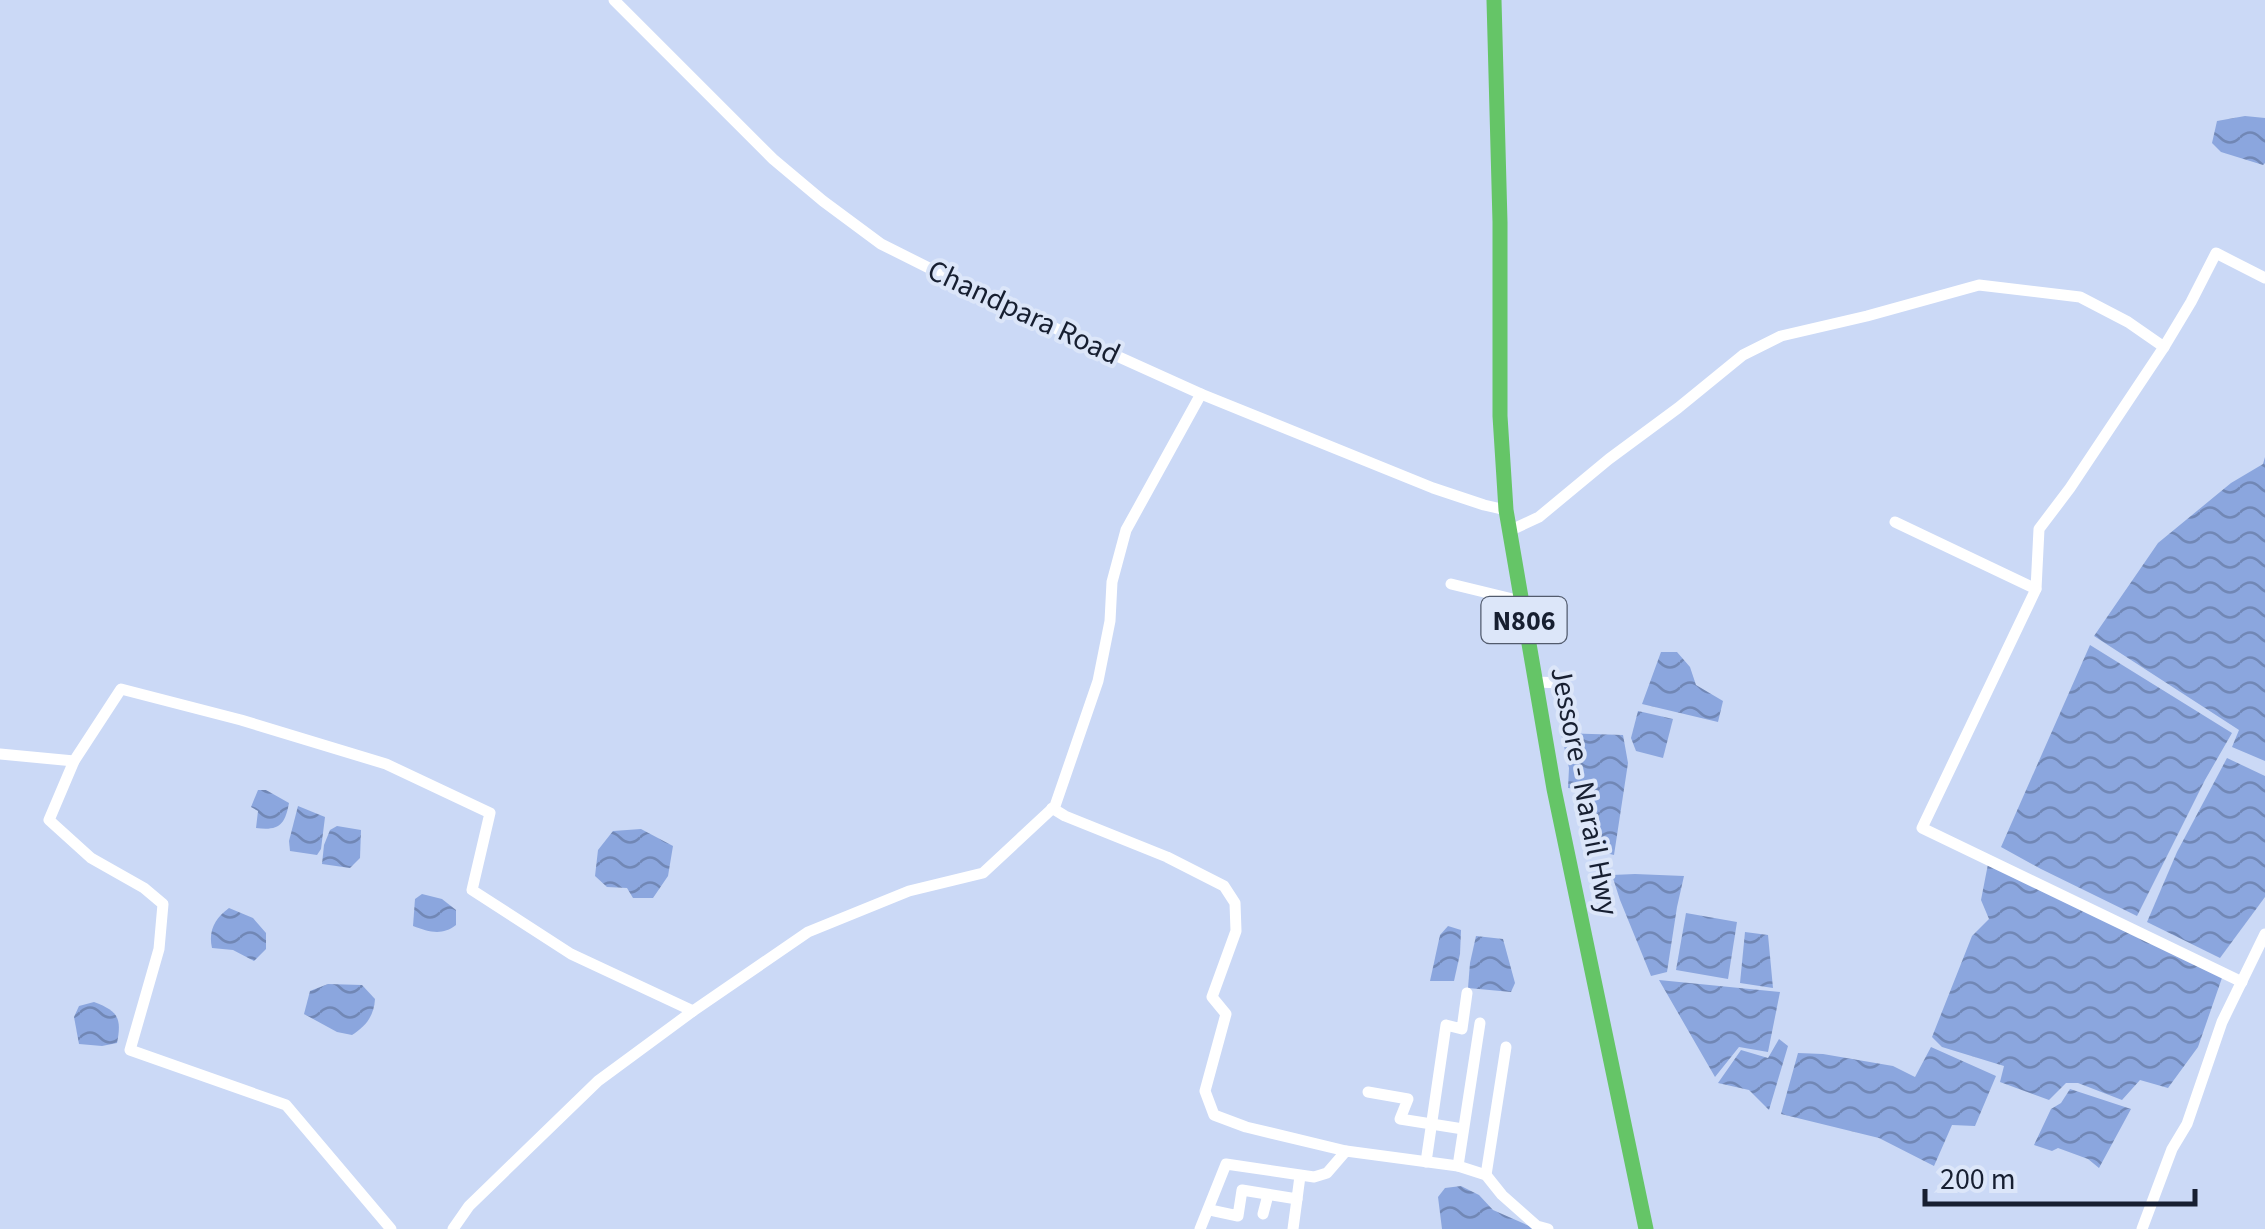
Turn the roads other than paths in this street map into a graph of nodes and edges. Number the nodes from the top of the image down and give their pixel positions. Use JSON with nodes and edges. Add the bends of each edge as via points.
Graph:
{"nodes":[{"id":1,"x":614,"y":0,"type":"edge"},
{"id":2,"x":1494,"y":0,"type":"edge"},
{"id":3,"x":2265,"y":278,"type":"edge"},
{"id":4,"x":2164,"y":347,"type":"junction"},
{"id":5,"x":1202,"y":394,"type":"junction"},
{"id":6,"x":1506,"y":510,"type":"junction"},
{"id":7,"x":1895,"y":522,"type":"dead end"},
{"id":8,"x":1509,"y":530,"type":"junction"},
{"id":9,"x":1451,"y":584,"type":"dead end"},
{"id":10,"x":2036,"y":589,"type":"junction"},
{"id":11,"x":1521,"y":601,"type":"junction"},
{"id":12,"x":1534,"y":682,"type":"junction"},
{"id":13,"x":1564,"y":683,"type":"dead end"},
{"id":14,"x":0,"y":754,"type":"edge"},
{"id":15,"x":74,"y":762,"type":"junction"},
{"id":16,"x":1052,"y":808,"type":"junction"},
{"id":17,"x":2265,"y":934,"type":"edge"},
{"id":18,"x":2242,"y":982,"type":"junction"},
{"id":19,"x":1467,"y":994,"type":"dead end"},
{"id":20,"x":693,"y":1010,"type":"junction"},
{"id":21,"x":1480,"y":1023,"type":"dead end"},
{"id":22,"x":1506,"y":1047,"type":"dead end"},
{"id":23,"x":1368,"y":1092,"type":"dead end"},
{"id":24,"x":1408,"y":1099,"type":"junction"},
{"id":25,"x":1435,"y":1103,"type":"junction"},
{"id":26,"x":1432,"y":1124,"type":"junction"},
{"id":27,"x":1463,"y":1129,"type":"junction"},
{"id":28,"x":1346,"y":1151,"type":"junction"},
{"id":29,"x":1426,"y":1162,"type":"junction"},
{"id":30,"x":1458,"y":1166,"type":"junction"},
{"id":31,"x":1486,"y":1174,"type":"junction"},
{"id":32,"x":1300,"y":1176,"type":"dead end"},
{"id":33,"x":1268,"y":1195,"type":"junction"},
{"id":34,"x":1297,"y":1200,"type":"junction"},
{"id":35,"x":1210,"y":1210,"type":"dead end"},
{"id":36,"x":1263,"y":1214,"type":"dead end"},
{"id":37,"x":392,"y":1229,"type":"edge"},
{"id":38,"x":453,"y":1229,"type":"edge"},
{"id":39,"x":1200,"y":1229,"type":"edge"},
{"id":40,"x":1292,"y":1229,"type":"edge"},
{"id":41,"x":1548,"y":1229,"type":"edge"},
{"id":42,"x":1646,"y":1229,"type":"edge"},
{"id":43,"x":2142,"y":1229,"type":"edge"}],
"edges":[{"from":1,"to":5,"type":"street","name":"Chandpara Road","via":[[774,159],[881,244]]},
{"from":2,"to":6,"type":"highway","name":"Jessore - Narail Hwy","number":"N806"},
{"from":3,"to":4,"type":"street","via":[[2216,253]]},
{"from":4,"to":8,"type":"street","via":[[2080,297],[1979,285],[1781,336],[1743,355],[1540,517]]},
{"from":4,"to":10,"type":"street","via":[[2040,529]]},
{"from":5,"to":6,"type":"street","name":"Chandpara Road","via":[[1433,488]]},
{"from":5,"to":16,"type":"street","via":[[1123,540],[1098,681]]},
{"from":6,"to":8,"type":"highway","name":"Jessore - Narail Hwy","number":"N806"},
{"from":7,"to":10,"type":"street"},
{"from":8,"to":11,"type":"highway","name":"Jessore - Narail Hwy","number":"N806"},
{"from":9,"to":11,"type":"street"},
{"from":10,"to":18,"type":"street","via":[[1922,828]]},
{"from":11,"to":12,"type":"highway","name":"Jessore - Narail Hwy","number":"N806"},
{"from":12,"to":13,"type":"street"},
{"from":12,"to":42,"type":"highway","name":"Jessore - Narail Hwy","number":"N806"},
{"from":14,"to":15,"type":"street"},
{"from":15,"to":20,"type":"street","via":[[121,690],[386,764],[490,812],[472,890],[571,954]]},
{"from":15,"to":37,"type":"street","via":[[49,820],[91,858],[163,904],[159,949],[130,1050],[286,1105]]},
{"from":16,"to":20,"type":"street","via":[[983,873],[909,891],[808,932]]},
{"from":16,"to":28,"type":"street","via":[[1224,886],[1234,903],[1236,931],[1212,997],[1226,1014],[1205,1091],[1214,1116]]},
{"from":17,"to":18,"type":"street"},
{"from":18,"to":43,"type":"street"},
{"from":19,"to":25,"type":"street","via":[[1462,1029],[1446,1025]]},
{"from":20,"to":38,"type":"street","via":[[598,1081]]},
{"from":21,"to":27,"type":"street"},
{"from":22,"to":31,"type":"street"},
{"from":23,"to":24,"type":"street"},
{"from":24,"to":25,"type":"street"},
{"from":24,"to":26,"type":"street","via":[[1400,1119]]},
{"from":25,"to":26,"type":"street"},
{"from":26,"to":27,"type":"street"},
{"from":26,"to":29,"type":"street"},
{"from":27,"to":30,"type":"street"},
{"from":28,"to":29,"type":"street"},
{"from":28,"to":39,"type":"street","via":[[1327,1173],[1314,1177],[1226,1164]]},
{"from":29,"to":30,"type":"street"},
{"from":30,"to":31,"type":"street"},
{"from":31,"to":41,"type":"street","via":[[1531,1221]]},
{"from":32,"to":34,"type":"street"},
{"from":33,"to":34,"type":"street"},
{"from":33,"to":35,"type":"street","via":[[1242,1190],[1238,1216]]},
{"from":33,"to":36,"type":"street"},
{"from":34,"to":40,"type":"street"}]}
